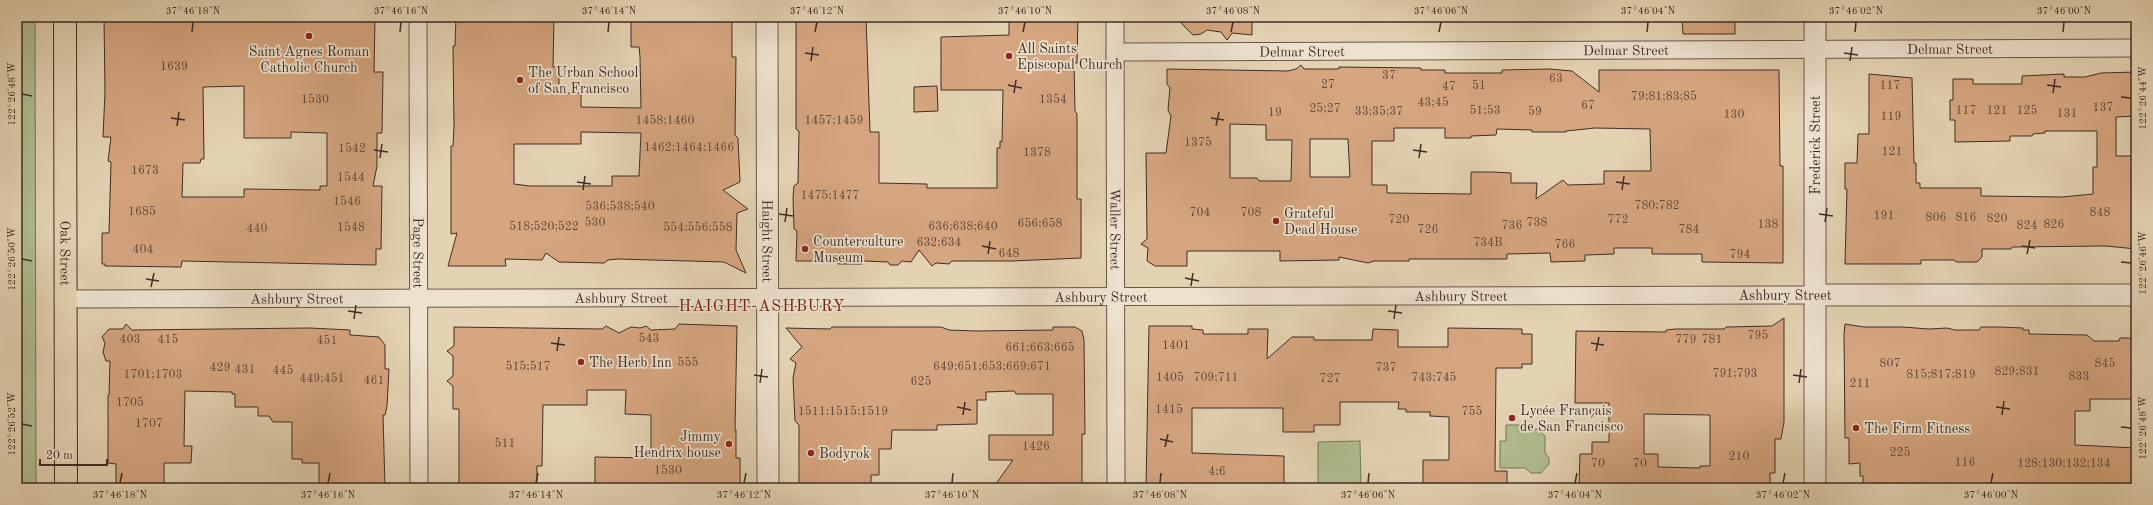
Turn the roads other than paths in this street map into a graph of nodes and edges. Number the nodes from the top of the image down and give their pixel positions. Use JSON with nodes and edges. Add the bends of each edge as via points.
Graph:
{"nodes":[{"id":1,"x":65,"y":17,"type":"edge"},
{"id":2,"x":418,"y":17,"type":"edge"},
{"id":3,"x":767,"y":17,"type":"edge"},
{"id":4,"x":1116,"y":17,"type":"edge"},
{"id":5,"x":1814,"y":17,"type":"edge"},
{"id":6,"x":2136,"y":48,"type":"edge"},
{"id":7,"x":1815,"y":50,"type":"junction"},
{"id":8,"x":1115,"y":52,"type":"junction"},
{"id":9,"x":2136,"y":294,"type":"edge"},
{"id":10,"x":1815,"y":295,"type":"junction"},
{"id":11,"x":768,"y":297,"type":"junction"},
{"id":12,"x":1116,"y":297,"type":"junction"},
{"id":13,"x":66,"y":298,"type":"junction"},
{"id":14,"x":419,"y":298,"type":"junction"},
{"id":15,"x":66,"y":488,"type":"edge"},
{"id":16,"x":419,"y":488,"type":"edge"},
{"id":17,"x":768,"y":488,"type":"edge"},
{"id":18,"x":1116,"y":488,"type":"edge"},
{"id":19,"x":1815,"y":488,"type":"edge"}],
"edges":[{"from":1,"to":13,"type":"main road","name":"Oak Street"},
{"from":2,"to":14,"type":"street","name":"Page Street"},
{"from":3,"to":11,"type":"street","name":"Haight Street"},
{"from":4,"to":8,"type":"street","name":"Waller Street"},
{"from":5,"to":7,"type":"street","name":"Frederick Street"},
{"from":6,"to":7,"type":"street","name":"Delmar Street"},
{"from":7,"to":8,"type":"street","name":"Delmar Street"},
{"from":7,"to":10,"type":"street","name":"Frederick Street"},
{"from":8,"to":12,"type":"street","name":"Waller Street"},
{"from":9,"to":10,"type":"street","name":"Ashbury Street"},
{"from":10,"to":12,"type":"street","name":"Ashbury Street"},
{"from":10,"to":19,"type":"street","name":"Frederick Street"},
{"from":11,"to":12,"type":"street","name":"Ashbury Street"},
{"from":11,"to":14,"type":"street","name":"Ashbury Street"},
{"from":11,"to":17,"type":"street","name":"Haight Street"},
{"from":12,"to":18,"type":"street","name":"Waller Street"},
{"from":13,"to":14,"type":"street","name":"Ashbury Street"},
{"from":13,"to":15,"type":"main road","name":"Oak Street"},
{"from":14,"to":16,"type":"street","name":"Page Street"}]}
